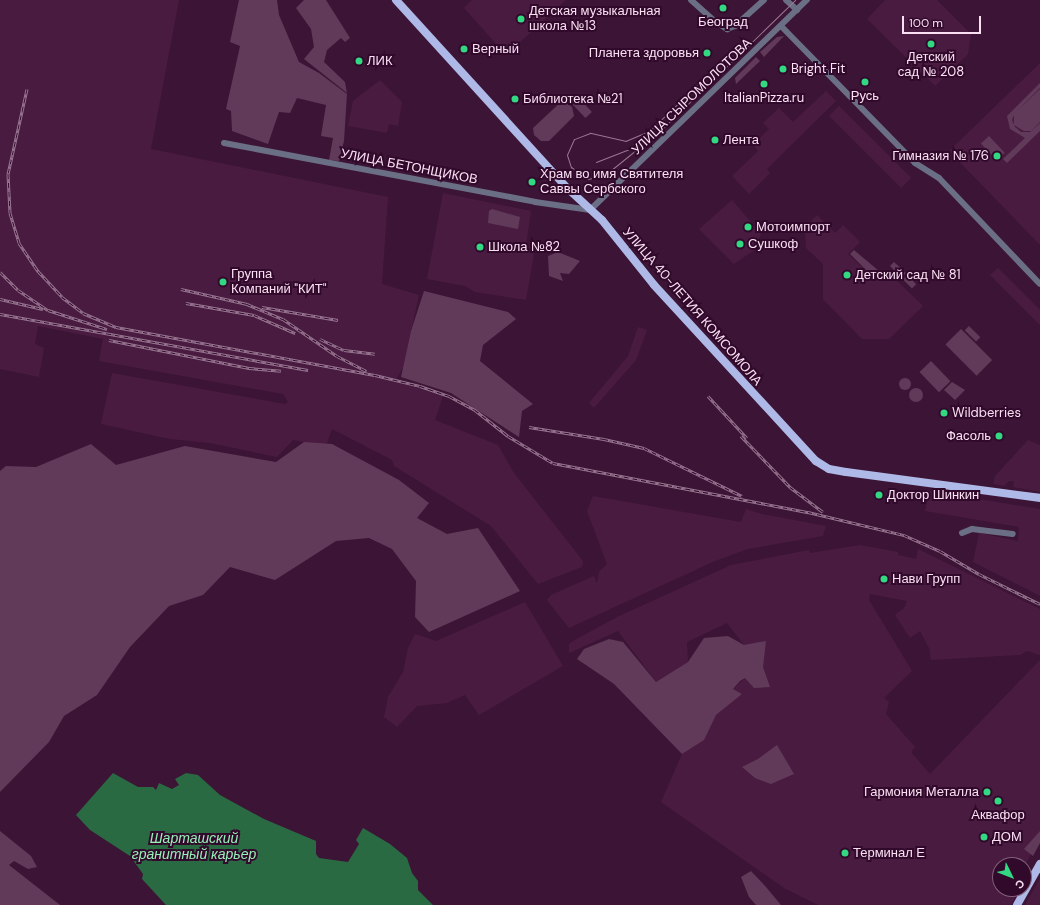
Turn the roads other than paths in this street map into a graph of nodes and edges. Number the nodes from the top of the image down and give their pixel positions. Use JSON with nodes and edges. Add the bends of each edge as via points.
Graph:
{"nodes":[{"id":1,"x":396,"y":0,"type":"edge"},
{"id":2,"x":691,"y":0,"type":"edge"},
{"id":3,"x":764,"y":0,"type":"edge"},
{"id":4,"x":786,"y":0,"type":"edge"},
{"id":5,"x":807,"y":0,"type":"edge"},
{"id":6,"x":797,"y":10,"type":"junction"},
{"id":7,"x":782,"y":26,"type":"junction"},
{"id":8,"x":224,"y":143,"type":"dead end"},
{"id":9,"x":590,"y":210,"type":"junction"},
{"id":10,"x":1040,"y":284,"type":"edge"},
{"id":11,"x":1040,"y":498,"type":"edge"},
{"id":12,"x":962,"y":533,"type":"dead end"},
{"id":13,"x":1013,"y":534,"type":"dead end"},
{"id":14,"x":1040,"y":864,"type":"edge"},
{"id":15,"x":1017,"y":905,"type":"edge"}],
"edges":[{"from":1,"to":9,"type":"main road","name":"УЛИЦА 40-ЛЕТИЯ КОМСОМОЛА","via":[[555,176]]},
{"from":2,"to":3,"type":"street","via":[[727,29],[736,26]]},
{"from":4,"to":6,"type":"street"},
{"from":5,"to":6,"type":"street","name":"УЛИЦА СЫРОМОЛОТОВА"},
{"from":6,"to":7,"type":"street","name":"УЛИЦА СЫРОМОЛОТОВА"},
{"from":7,"to":9,"type":"street","name":"УЛИЦА СЫРОМОЛОТОВА"},
{"from":7,"to":10,"type":"street","via":[[915,164],[939,178]]},
{"from":8,"to":9,"type":"street","name":"УЛИЦА БЕТОНЩИКОВ","via":[[535,202]]},
{"from":9,"to":11,"type":"main road","name":"УЛИЦА 40-ЛЕТИЯ КОМСОМОЛА","via":[[654,285],[816,461],[829,469],[846,472]]},
{"from":12,"to":13,"type":"street","via":[[972,529]]},
{"from":14,"to":15,"type":"main road"}]}
